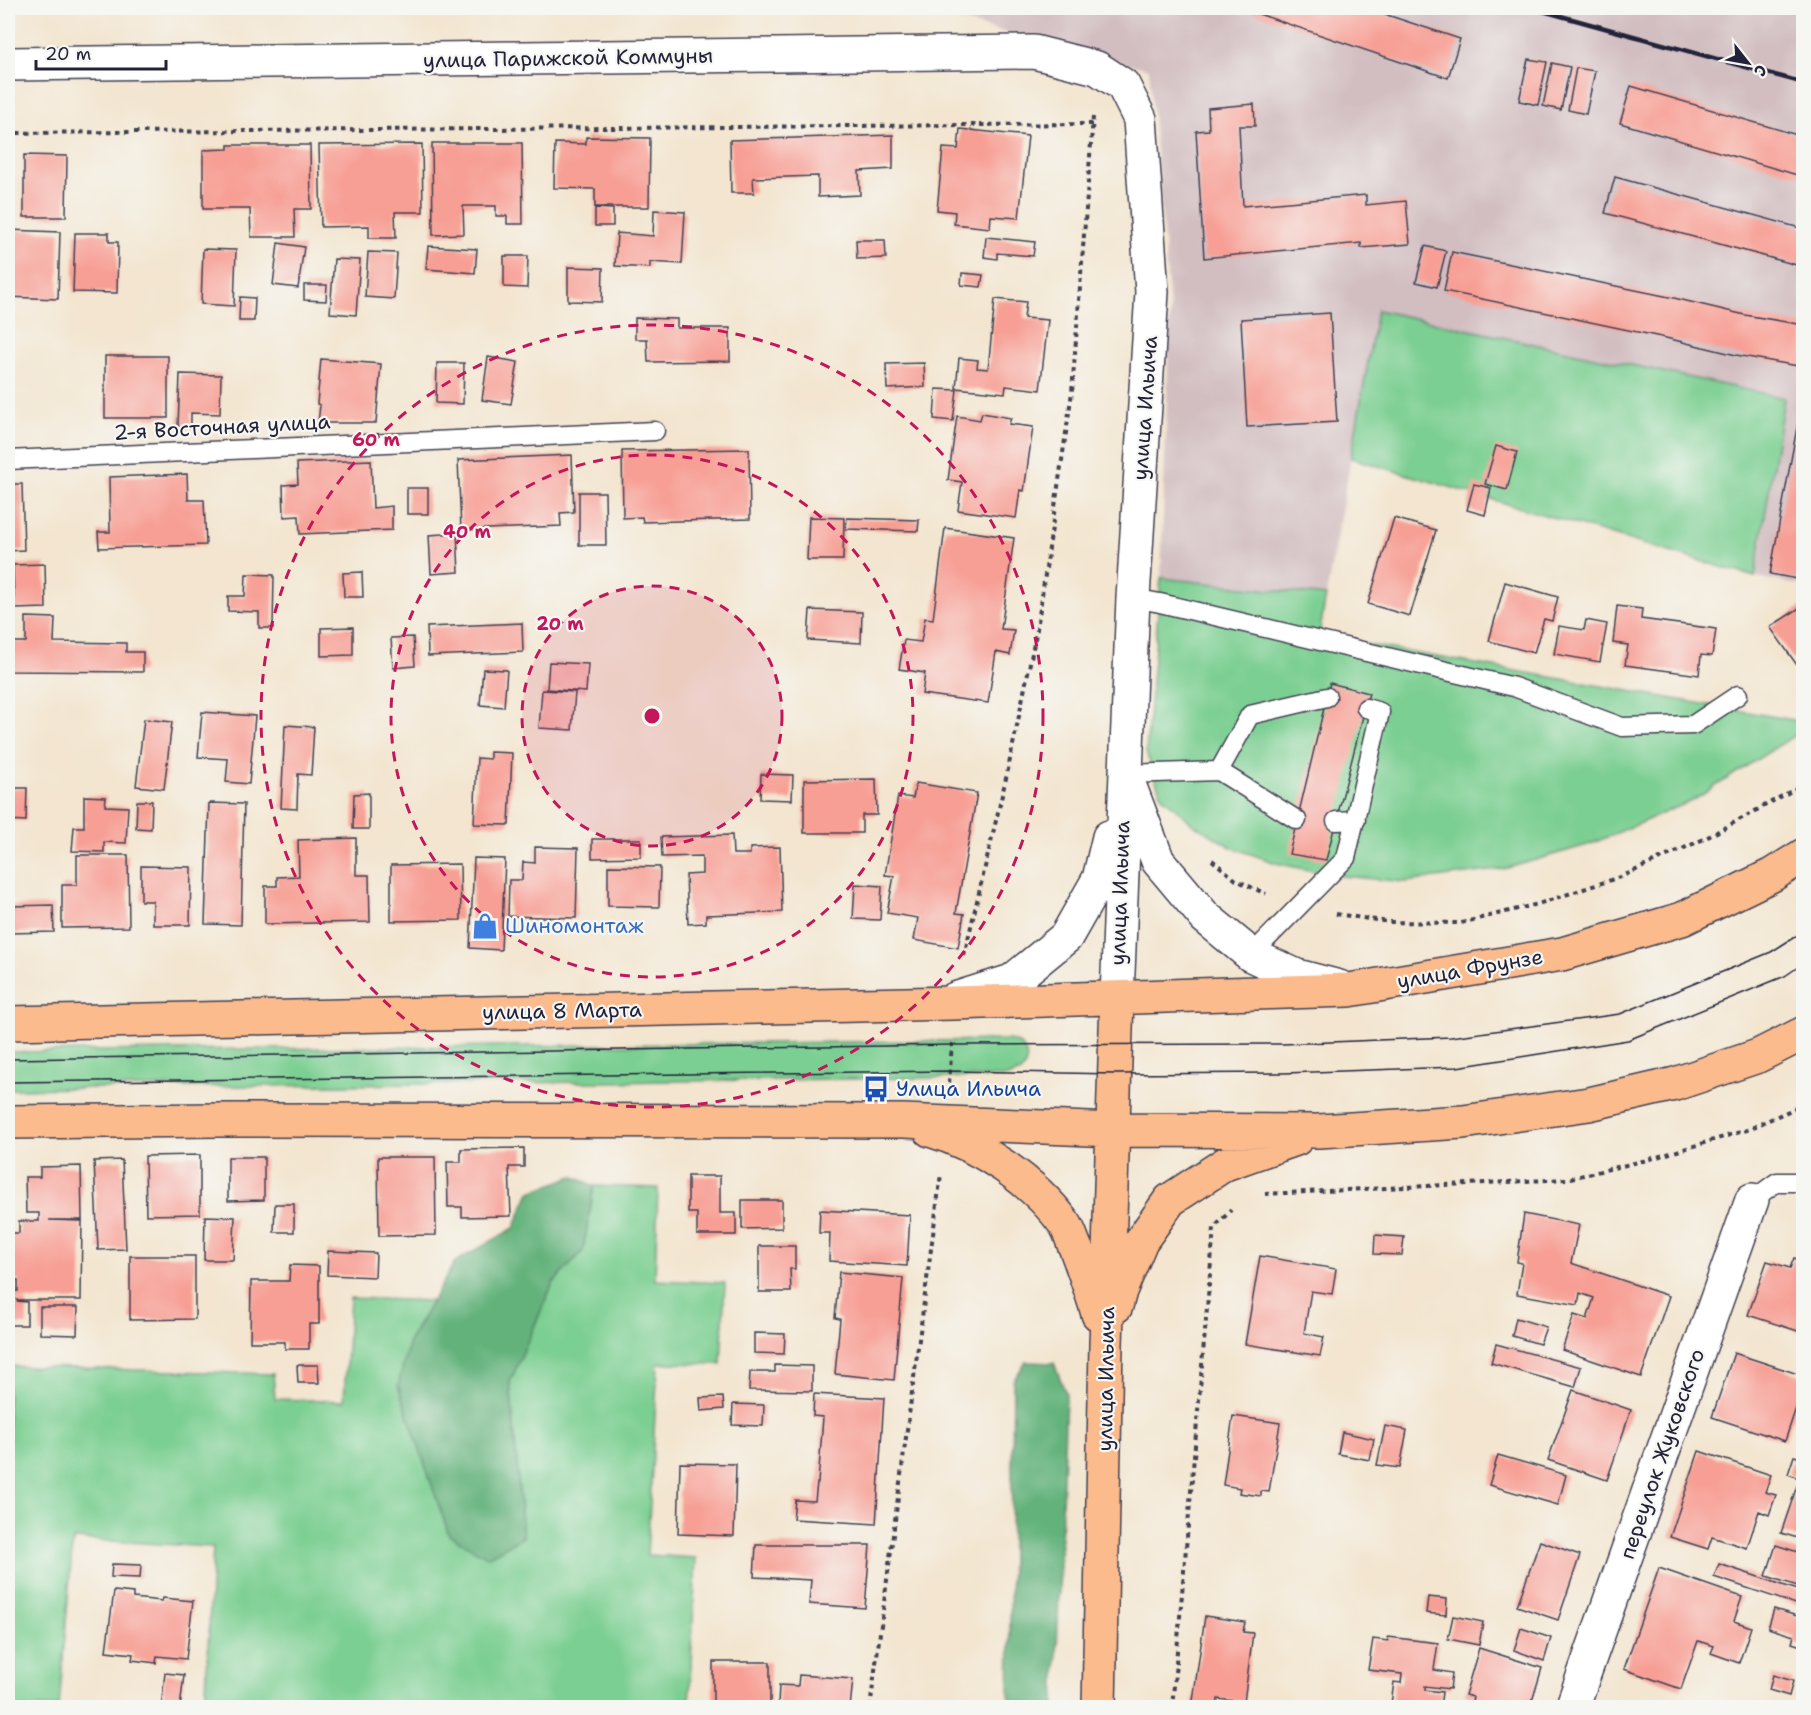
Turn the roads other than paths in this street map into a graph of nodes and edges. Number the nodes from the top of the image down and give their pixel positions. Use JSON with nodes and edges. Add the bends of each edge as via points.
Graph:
{"nodes":[{"id":1,"x":8,"y":64,"type":"edge"},
{"id":2,"x":1110,"y":76,"type":"joint"},
{"id":3,"x":655,"y":431,"type":"dead end"},
{"id":4,"x":8,"y":460,"type":"edge"},
{"id":5,"x":1133,"y":598,"type":"junction"},
{"id":6,"x":1738,"y":695,"type":"dead end"},
{"id":7,"x":1327,"y":698,"type":"dead end"},
{"id":8,"x":1366,"y":708,"type":"dead end"},
{"id":9,"x":1219,"y":771,"type":"junction"},
{"id":10,"x":1125,"y":774,"type":"junction"},
{"id":11,"x":1297,"y":820,"type":"dead end"},
{"id":12,"x":1356,"y":820,"type":"junction"},
{"id":13,"x":1336,"y":821,"type":"dead end"},
{"id":14,"x":1803,"y":855,"type":"edge"},
{"id":15,"x":1251,"y":955,"type":"junction"},
{"id":16,"x":1349,"y":990,"type":"junction"},
{"id":17,"x":1117,"y":998,"type":"junction"},
{"id":18,"x":949,"y":1002,"type":"junction"},
{"id":19,"x":8,"y":1023,"type":"edge"},
{"id":20,"x":1803,"y":1033,"type":"edge"},
{"id":21,"x":8,"y":1122,"type":"edge"},
{"id":22,"x":946,"y":1128,"type":"junction"},
{"id":23,"x":1113,"y":1130,"type":"junction"},
{"id":24,"x":1319,"y":1131,"type":"junction"},
{"id":25,"x":1803,"y":1182,"type":"edge"},
{"id":26,"x":1752,"y":1200,"type":"joint"},
{"id":27,"x":1106,"y":1345,"type":"junction"},
{"id":28,"x":1098,"y":1707,"type":"edge"},
{"id":29,"x":1572,"y":1707,"type":"edge"}],
"edges":[{"from":1,"to":2,"type":"street","name":"улица Парижской Коммуны","via":[[1034,52]]},
{"from":2,"to":5,"type":"street","name":"улица Ильича","via":[[1140,119],[1152,292]]},
{"from":3,"to":4,"type":"lane","name":"2-я Восточная улица"},
{"from":5,"to":6,"type":"lane","via":[[1514,687],[1622,727],[1693,725]]},
{"from":5,"to":10,"type":"street","name":"улица Ильича"},
{"from":7,"to":9,"type":"lane","via":[[1250,715]]},
{"from":8,"to":12,"type":"lane","via":[[1380,712]]},
{"from":9,"to":10,"type":"lane"},
{"from":9,"to":11,"type":"lane"},
{"from":10,"to":15,"type":"street","via":[[1158,861],[1205,917]]},
{"from":10,"to":17,"type":"street","name":"улица Ильича"},
{"from":10,"to":18,"type":"street","via":[[1099,879],[1066,937],[1012,981]]},
{"from":12,"to":13,"type":"lane"},
{"from":12,"to":15,"type":"lane","via":[[1346,858]]},
{"from":14,"to":16,"type":"main road","name":"улица Фрунзе","via":[[1772,875],[1682,919],[1562,954]]},
{"from":15,"to":16,"type":"street","via":[[1297,976]]},
{"from":16,"to":17,"type":"main road","name":"улица Фрунзе"},
{"from":17,"to":18,"type":"main road","name":"улица 8 Марта"},
{"from":17,"to":23,"type":"main road","name":"улица Ильича"},
{"from":18,"to":19,"type":"main road","name":"улица 8 Марта"},
{"from":20,"to":24,"type":"main road","via":[[1758,1056],[1675,1084],[1589,1104],[1463,1122]]},
{"from":21,"to":22,"type":"main road","via":[[904,1121]]},
{"from":22,"to":23,"type":"main road"},
{"from":22,"to":27,"type":"main road","via":[[1026,1182],[1066,1225],[1091,1286]]},
{"from":23,"to":24,"type":"main road"},
{"from":23,"to":27,"type":"main road","name":"улица Ильича"},
{"from":24,"to":27,"type":"main road","via":[[1225,1164],[1170,1200],[1141,1240],[1120,1291]]},
{"from":25,"to":26,"type":"lane","via":[[1777,1182]]},
{"from":26,"to":29,"type":"street","name":"переулок Жуковского"},
{"from":27,"to":28,"type":"main road","name":"улица Ильича"}]}
